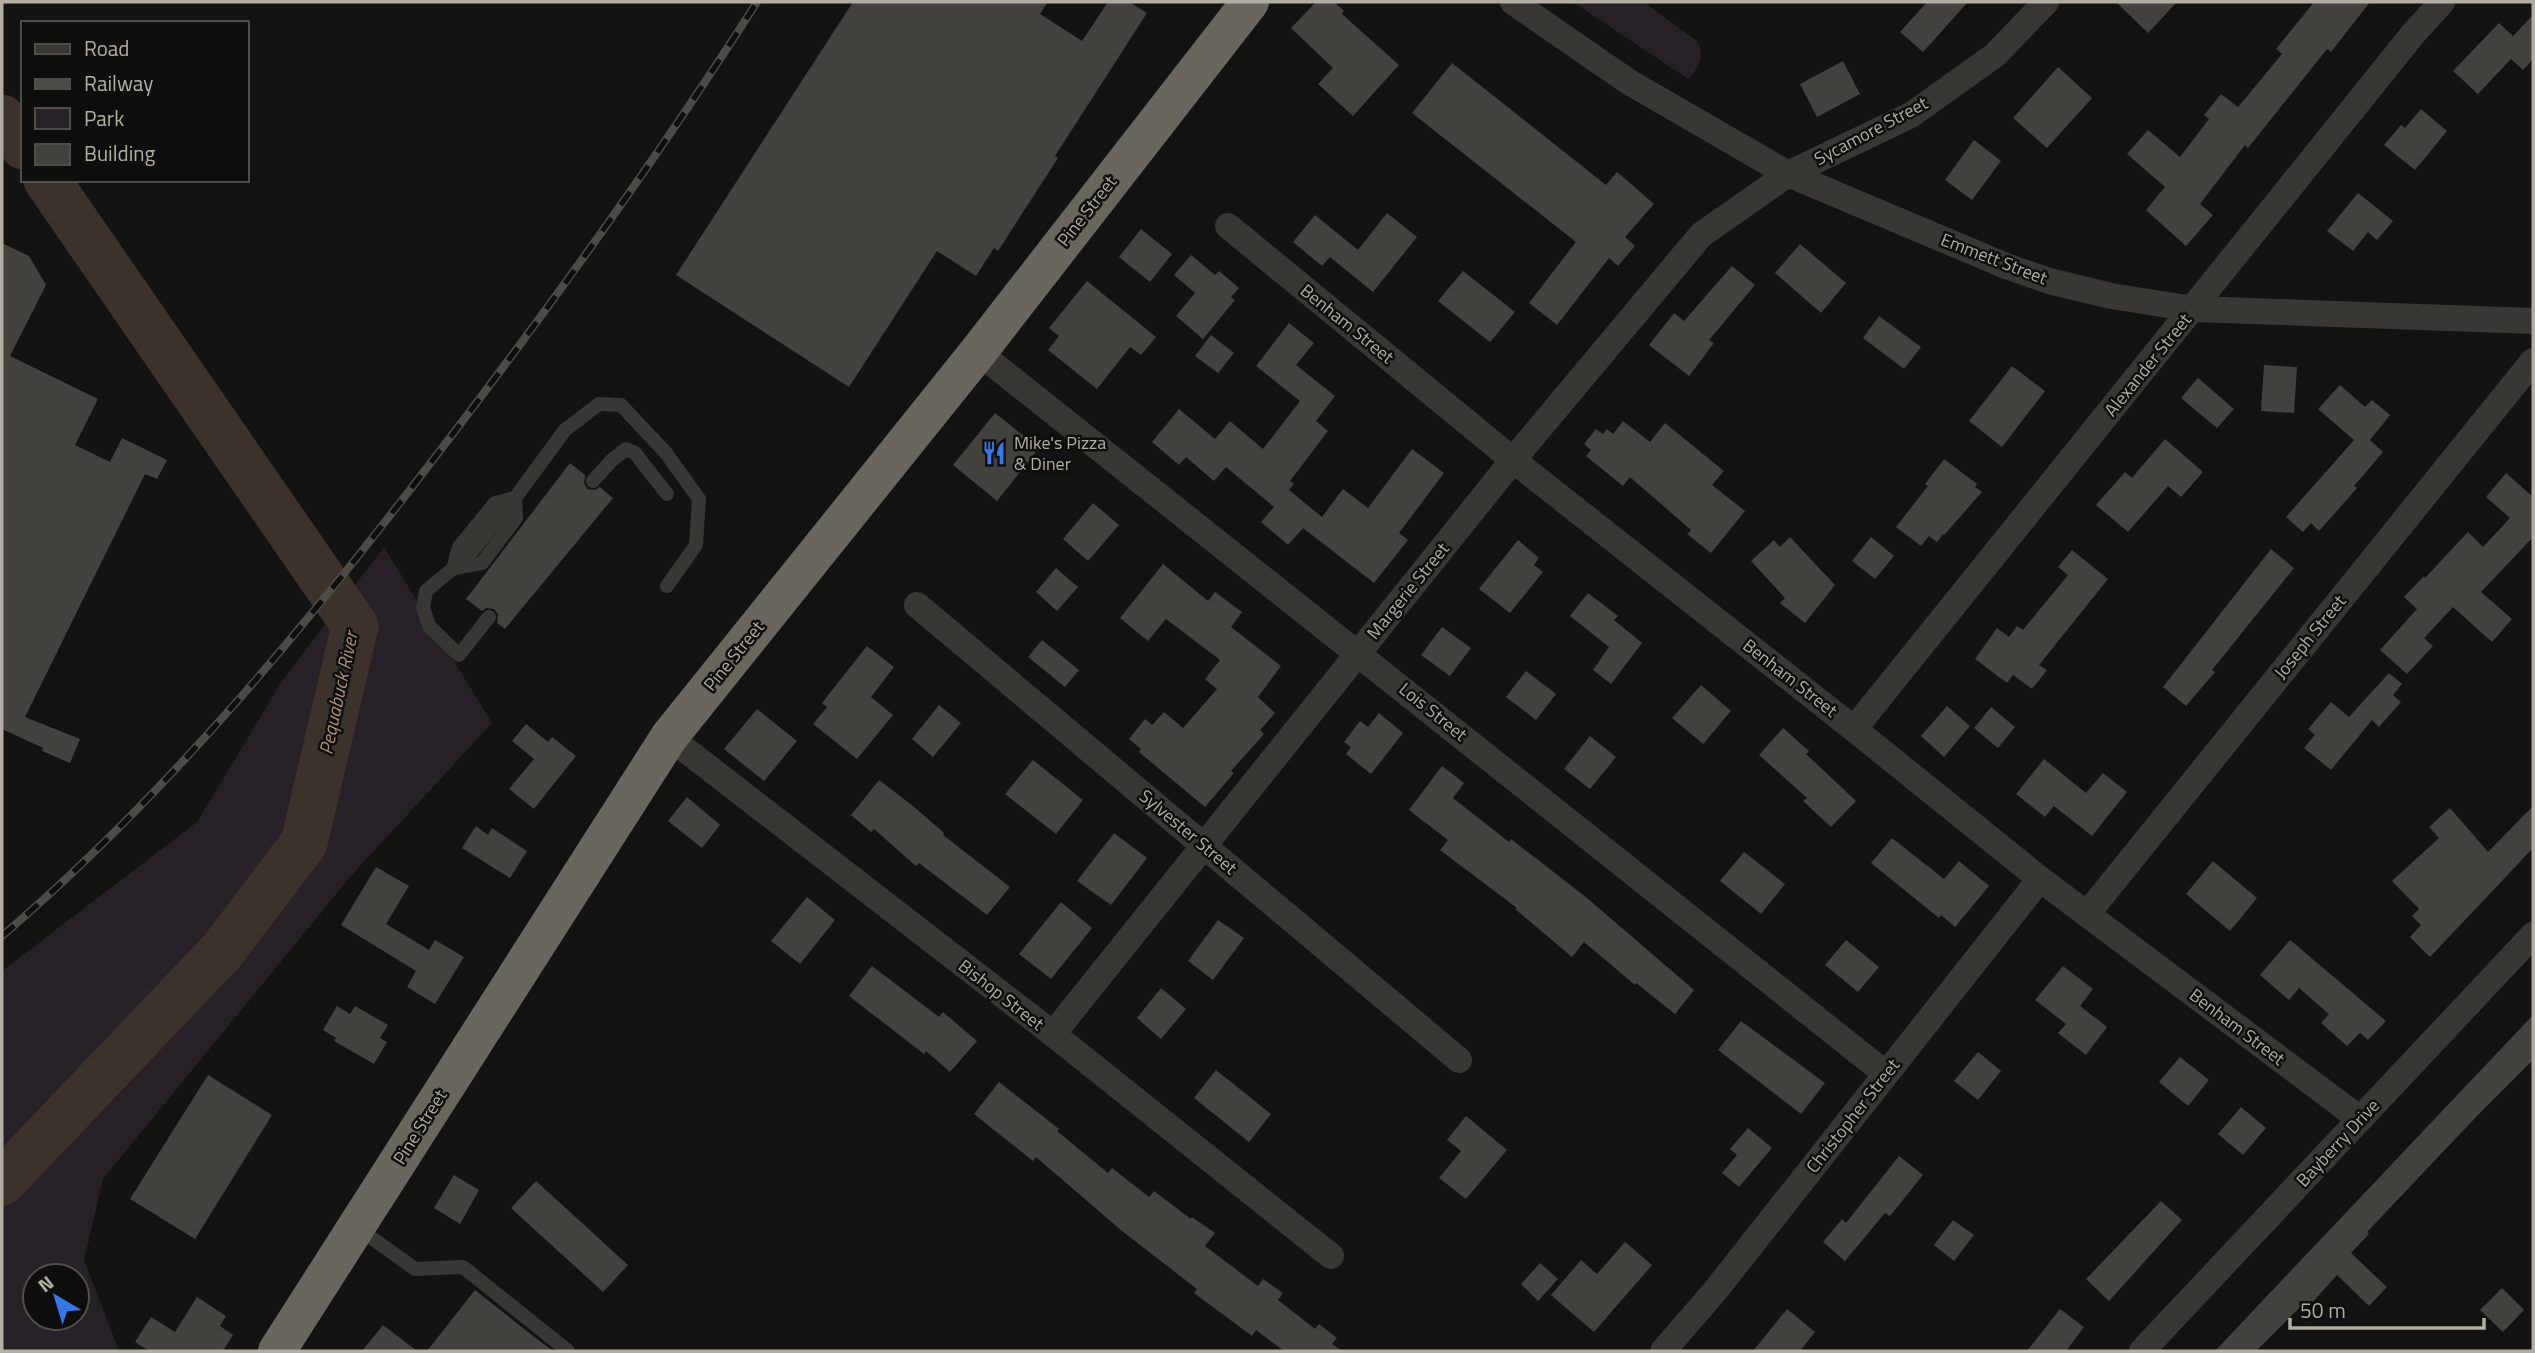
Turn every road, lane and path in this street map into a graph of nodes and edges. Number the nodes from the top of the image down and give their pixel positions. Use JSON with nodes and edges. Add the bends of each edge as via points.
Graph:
{"nodes":[{"id":1,"x":1250,"y":2,"type":"edge"},
{"id":2,"x":1513,"y":2,"type":"edge"},
{"id":3,"x":2046,"y":2,"type":"edge"},
{"id":4,"x":2442,"y":2,"type":"edge"},
{"id":5,"x":1788,"y":174,"type":"junction"},
{"id":6,"x":1228,"y":226,"type":"dead end"},
{"id":7,"x":2193,"y":309,"type":"junction"},
{"id":8,"x":2533,"y":321,"type":"edge"},
{"id":9,"x":978,"y":352,"type":"junction"},
{"id":10,"x":2533,"y":361,"type":"edge"},
{"id":11,"x":1513,"y":460,"type":"junction"},
{"id":12,"x":593,"y":481,"type":"dead end"},
{"id":13,"x":667,"y":494,"type":"dead end"},
{"id":14,"x":515,"y":498,"type":"junction"},
{"id":15,"x":453,"y":569,"type":"junction"},
{"id":16,"x":667,"y":586,"type":"dead end"},
{"id":17,"x":918,"y":605,"type":"dead end"},
{"id":18,"x":489,"y":617,"type":"dead end"},
{"id":19,"x":1359,"y":653,"type":"junction"},
{"id":20,"x":1854,"y":729,"type":"junction"},
{"id":21,"x":669,"y":737,"type":"junction"},
{"id":22,"x":1203,"y":844,"type":"junction"},
{"id":23,"x":2040,"y":879,"type":"junction"},
{"id":24,"x":2087,"y":914,"type":"junction"},
{"id":25,"x":2533,"y":935,"type":"edge"},
{"id":26,"x":1053,"y":1034,"type":"junction"},
{"id":27,"x":1459,"y":1060,"type":"dead end"},
{"id":28,"x":1886,"y":1074,"type":"junction"},
{"id":29,"x":2360,"y":1119,"type":"junction"},
{"id":30,"x":357,"y":1228,"type":"junction"},
{"id":31,"x":1331,"y":1256,"type":"dead end"},
{"id":32,"x":278,"y":1351,"type":"edge"},
{"id":33,"x":568,"y":1351,"type":"edge"},
{"id":34,"x":1663,"y":1351,"type":"edge"},
{"id":35,"x":2142,"y":1351,"type":"edge"}],
"edges":[{"from":1,"to":9,"type":"highway","name":"Pine Street"},
{"from":2,"to":5,"type":"street","name":"Emmett Street","via":[[1629,82]]},
{"from":3,"to":5,"type":"street","name":"Sycamore Street","via":[[1995,55],[1911,115]]},
{"from":4,"to":7,"type":"street","name":"Alexander Street"},
{"from":5,"to":7,"type":"street","name":"Emmett Street","via":[[2049,281]]},
{"from":5,"to":11,"type":"street","name":"Margerie Street","via":[[1702,235]]},
{"from":6,"to":11,"type":"street","name":"Benham Street"},
{"from":7,"to":8,"type":"street","name":"Emmett Street"},
{"from":7,"to":20,"type":"street","name":"Alexander Street"},
{"from":9,"to":19,"type":"street","name":"Lois Street"},
{"from":9,"to":21,"type":"highway","name":"Pine Street"},
{"from":10,"to":24,"type":"street","name":"Joseph Street"},
{"from":11,"to":19,"type":"street","name":"Margerie Street"},
{"from":11,"to":20,"type":"street","name":"Benham Street"},
{"from":12,"to":13,"type":"lane","via":[[626,449],[635,453]]},
{"from":14,"to":15,"type":"lane","via":[[495,503],[459,547]]},
{"from":14,"to":15,"type":"lane","via":[[516,518],[482,563]]},
{"from":14,"to":16,"type":"lane","via":[[565,430],[599,404],[621,405],[666,453],[699,499],[696,545]]},
{"from":15,"to":18,"type":"lane","via":[[426,591],[423,608],[429,626],[459,655]]},
{"from":17,"to":22,"type":"street","name":"Sylvester Street"},
{"from":19,"to":22,"type":"street","name":"Margerie Street"},
{"from":19,"to":28,"type":"street","name":"Lois Street"},
{"from":20,"to":23,"type":"street","name":"Benham Street"},
{"from":21,"to":26,"type":"street","name":"Bishop Street"},
{"from":21,"to":30,"type":"highway","name":"Pine Street"},
{"from":22,"to":26,"type":"street","name":"Margerie Street"},
{"from":22,"to":27,"type":"street","name":"Sylvester Street"},
{"from":23,"to":24,"type":"street","name":"Benham Street"},
{"from":23,"to":28,"type":"street","name":"Christopher Street"},
{"from":24,"to":29,"type":"street","name":"Benham Street"},
{"from":25,"to":29,"type":"street","name":"Bayberry Drive"},
{"from":26,"to":31,"type":"street","name":"Bishop Street"},
{"from":28,"to":34,"type":"street","name":"Christopher Street"},
{"from":29,"to":35,"type":"street","name":"Bayberry Drive"},
{"from":30,"to":32,"type":"highway","name":"Pine Street"},
{"from":30,"to":33,"type":"lane","via":[[415,1269],[463,1267]]}]}
